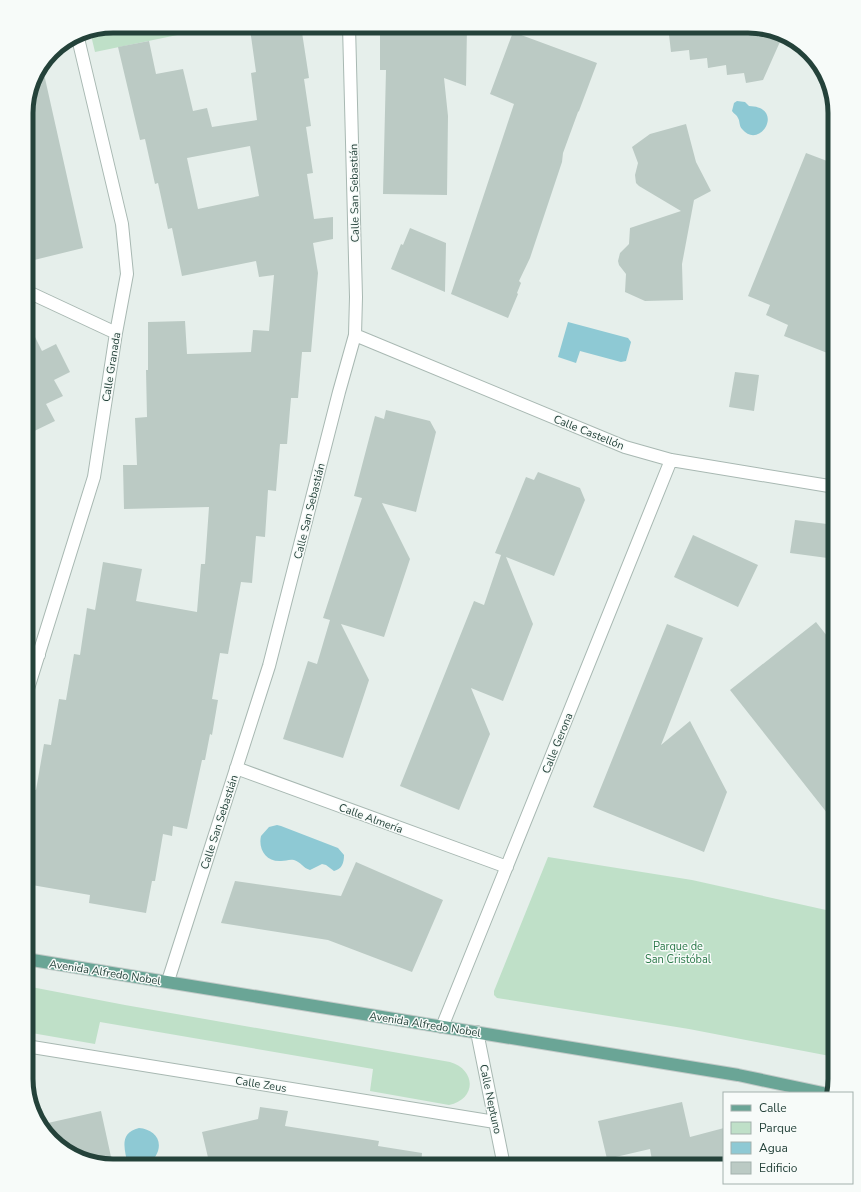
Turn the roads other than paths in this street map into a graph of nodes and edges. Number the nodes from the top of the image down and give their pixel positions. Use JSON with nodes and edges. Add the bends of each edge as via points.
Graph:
{"nodes":[{"id":1,"x":350,"y":33,"type":"edge"},
{"id":2,"x":79,"y":40,"type":"edge"},
{"id":3,"x":33,"y":294,"type":"edge"},
{"id":4,"x":116,"y":333,"type":"junction"},
{"id":5,"x":355,"y":335,"type":"junction"},
{"id":6,"x":671,"y":460,"type":"junction"},
{"id":7,"x":828,"y":486,"type":"edge"},
{"id":8,"x":33,"y":654,"type":"edge"},
{"id":9,"x":39,"y":655,"type":"junction"},
{"id":10,"x":33,"y":673,"type":"edge"},
{"id":11,"x":236,"y":768,"type":"junction"},
{"id":12,"x":507,"y":867,"type":"junction"},
{"id":13,"x":33,"y":960,"type":"edge"},
{"id":14,"x":168,"y":981,"type":"junction"},
{"id":15,"x":442,"y":1026,"type":"junction"},
{"id":16,"x":477,"y":1032,"type":"junction"},
{"id":17,"x":33,"y":1047,"type":"edge"},
{"id":18,"x":818,"y":1092,"type":"edge"},
{"id":19,"x":495,"y":1122,"type":"junction"},
{"id":20,"x":503,"y":1159,"type":"edge"}],
"edges":[{"from":1,"to":5,"type":"street","name":"Calle San Sebastián"},
{"from":2,"to":4,"type":"street","name":"Calle Granada","via":[[122,224],[127,274]]},
{"from":3,"to":4,"type":"street"},
{"from":4,"to":9,"type":"street","name":"Calle Granada","via":[[94,477]]},
{"from":5,"to":6,"type":"street","name":"Calle Castellón","via":[[625,447]]},
{"from":5,"to":11,"type":"street","name":"Calle San Sebastián","via":[[269,666]]},
{"from":6,"to":7,"type":"street","name":"Calle Castellón"},
{"from":6,"to":12,"type":"street","name":"Calle Gerona"},
{"from":8,"to":9,"type":"street"},
{"from":9,"to":10,"type":"street","name":"Calle Granada"},
{"from":11,"to":12,"type":"street","name":"Calle Almería"},
{"from":11,"to":14,"type":"street","name":"Calle San Sebastián"},
{"from":12,"to":15,"type":"street","name":"Calle Gerona"},
{"from":13,"to":14,"type":"main road","name":"Avenida Alfredo Nobel"},
{"from":14,"to":15,"type":"main road","name":"Avenida Alfredo Nobel"},
{"from":15,"to":16,"type":"main road","name":"Avenida Alfredo Nobel"},
{"from":16,"to":18,"type":"main road","name":"Avenida Alfredo Nobel","via":[[738,1075]]},
{"from":16,"to":19,"type":"street","name":"Calle Neptuno"},
{"from":17,"to":19,"type":"street","name":"Calle Zeus"},
{"from":19,"to":20,"type":"street","name":"Calle Neptuno"}]}
